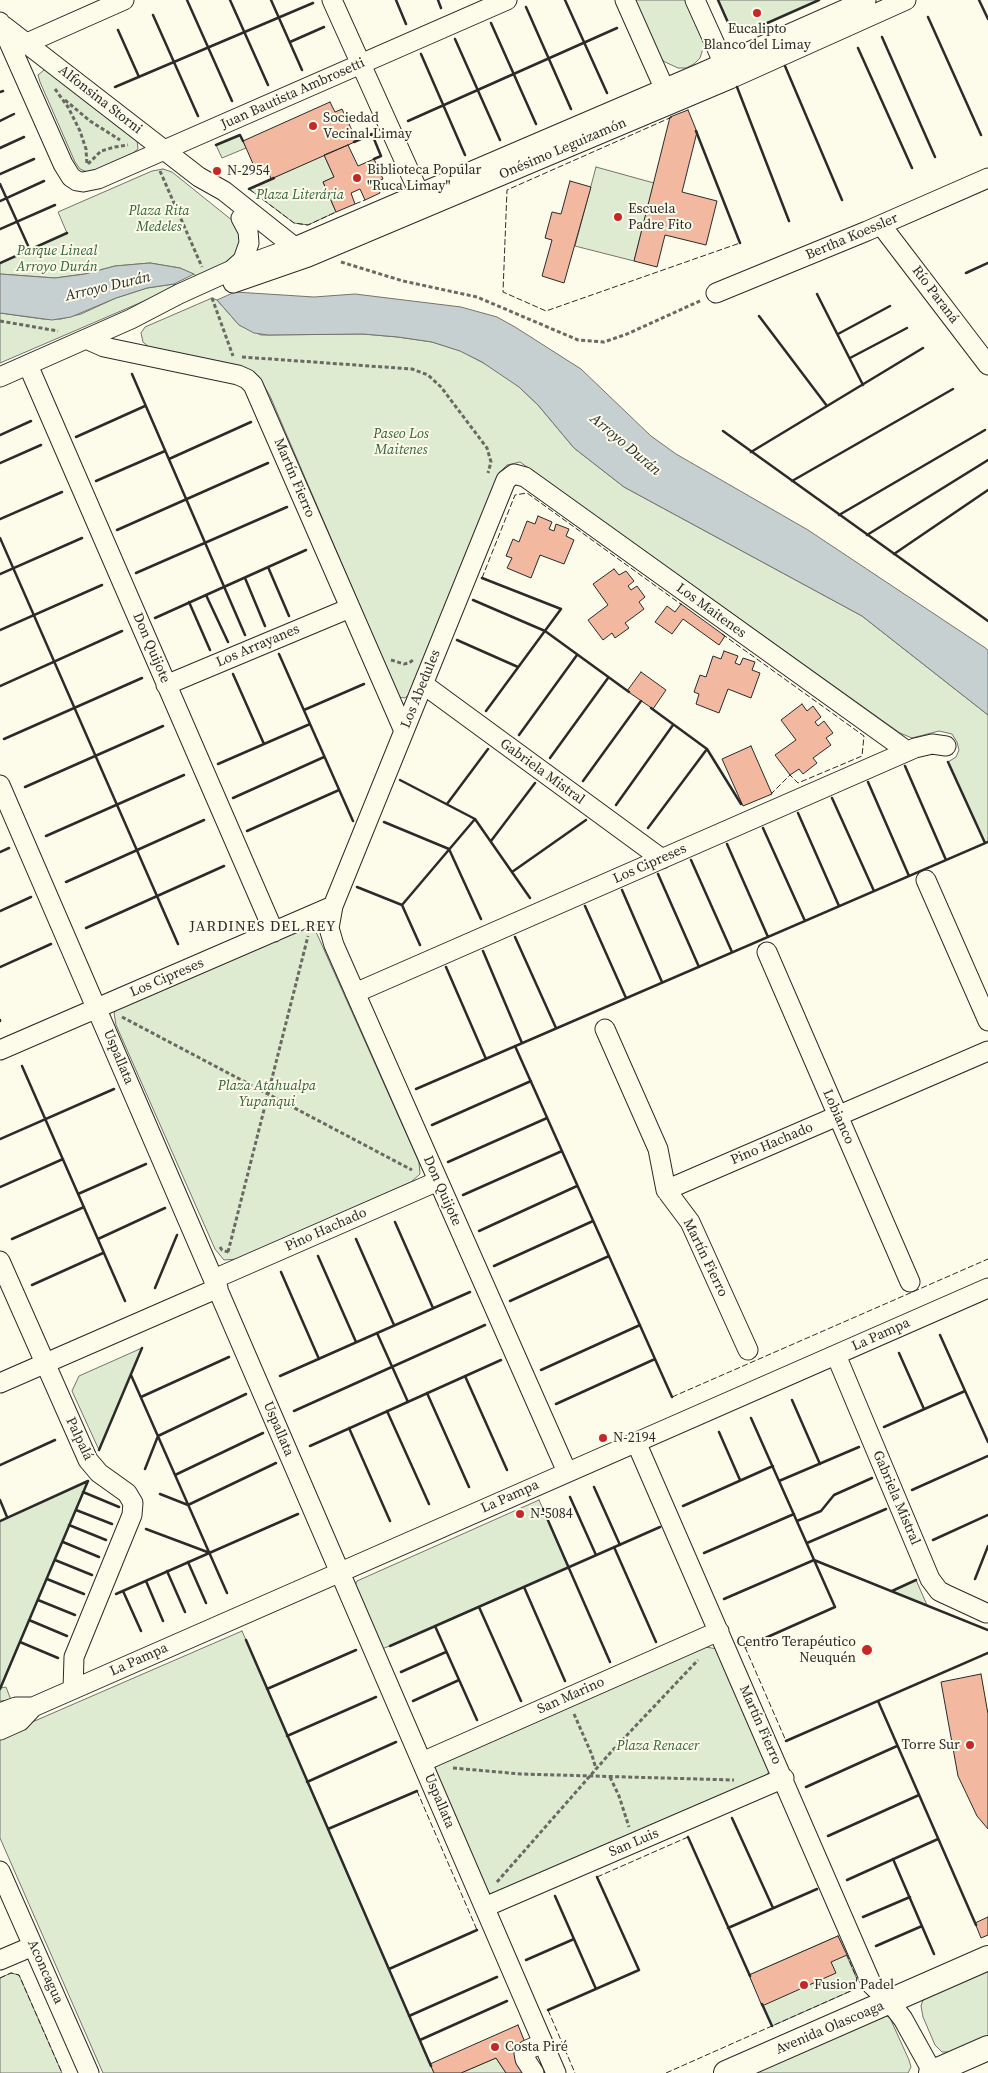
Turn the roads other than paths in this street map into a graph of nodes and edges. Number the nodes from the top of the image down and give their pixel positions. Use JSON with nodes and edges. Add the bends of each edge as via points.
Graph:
{"nodes":[{"id":1,"x":124,"y":0,"type":"edge"},
{"id":2,"x":332,"y":0,"type":"edge"},
{"id":3,"x":507,"y":0,"type":"edge"},
{"id":4,"x":625,"y":0,"type":"edge"},
{"id":5,"x":695,"y":0,"type":"edge"},
{"id":6,"x":866,"y":0,"type":"edge"},
{"id":7,"x":906,"y":0,"type":"edge"},
{"id":8,"x":0,"y":23,"type":"edge"},
{"id":9,"x":19,"y":46,"type":"junction"},
{"id":10,"x":361,"y":64,"type":"junction"},
{"id":11,"x":727,"y":71,"type":"junction"},
{"id":12,"x":668,"y":96,"type":"junction"},
{"id":13,"x":164,"y":150,"type":"junction"},
{"id":14,"x":82,"y":173,"type":"joint"},
{"id":15,"x":199,"y":177,"type":"junction"},
{"id":16,"x":988,"y":178,"type":"edge"},
{"id":17,"x":422,"y":200,"type":"junction"},
{"id":18,"x":241,"y":218,"type":"junction"},
{"id":19,"x":881,"y":225,"type":"junction"},
{"id":20,"x":295,"y":254,"type":"junction"},
{"id":21,"x":232,"y":270,"type":"junction"},
{"id":22,"x":716,"y":294,"type":"road end"},
{"id":23,"x":131,"y":319,"type":"junction"},
{"id":24,"x":86,"y":339,"type":"junction"},
{"id":25,"x":28,"y":365,"type":"junction"},
{"id":26,"x":988,"y":365,"type":"edge"},
{"id":27,"x":0,"y":377,"type":"edge"},
{"id":28,"x":514,"y":474,"type":"joint"},
{"id":29,"x":350,"y":608,"type":"junction"},
{"id":30,"x":423,"y":684,"type":"junction"},
{"id":31,"x":166,"y":685,"type":"junction"},
{"id":32,"x":404,"y":731,"type":"junction"},
{"id":33,"x":946,"y":746,"type":"dead end"},
{"id":34,"x":907,"y":752,"type":"junction"},
{"id":35,"x":0,"y":785,"type":"edge"},
{"id":36,"x":662,"y":859,"type":"junction"},
{"id":37,"x":926,"y":880,"type":"dead end"},
{"id":38,"x":333,"y":906,"type":"junction"},
{"id":39,"x":274,"y":932,"type":"junction"},
{"id":40,"x":767,"y":952,"type":"dead end"},
{"id":41,"x":355,"y":994,"type":"junction"},
{"id":42,"x":97,"y":1008,"type":"junction"},
{"id":43,"x":988,"y":1021,"type":"edge"},
{"id":44,"x":605,"y":1029,"type":"dead end"},
{"id":45,"x":0,"y":1050,"type":"edge"},
{"id":46,"x":988,"y":1050,"type":"edge"},
{"id":47,"x":838,"y":1116,"type":"junction"},
{"id":48,"x":438,"y":1181,"type":"junction"},
{"id":49,"x":666,"y":1190,"type":"junction"},
{"id":50,"x":0,"y":1261,"type":"edge"},
{"id":51,"x":910,"y":1282,"type":"dead end"},
{"id":52,"x":216,"y":1284,"type":"junction"},
{"id":53,"x":988,"y":1288,"type":"edge"},
{"id":54,"x":748,"y":1350,"type":"dead end"},
{"id":55,"x":836,"y":1355,"type":"junction"},
{"id":56,"x":45,"y":1364,"type":"junction"},
{"id":57,"x":0,"y":1384,"type":"edge"},
{"id":58,"x":636,"y":1442,"type":"junction"},
{"id":59,"x":567,"y":1472,"type":"junction"},
{"id":60,"x":340,"y":1572,"type":"junction"},
{"id":61,"x":986,"y":1613,"type":"dead end"},
{"id":62,"x":719,"y":1631,"type":"junction"},
{"id":63,"x":73,"y":1689,"type":"junction"},
{"id":64,"x":33,"y":1707,"type":"junction"},
{"id":65,"x":0,"y":1713,"type":"edge"},
{"id":66,"x":0,"y":1730,"type":"edge"},
{"id":67,"x":422,"y":1762,"type":"junction"},
{"id":68,"x":784,"y":1778,"type":"junction"},
{"id":69,"x":0,"y":1871,"type":"edge"},
{"id":70,"x":485,"y":1907,"type":"junction"},
{"id":71,"x":33,"y":1946,"type":"junction"},
{"id":72,"x":988,"y":1958,"type":"edge"},
{"id":73,"x":0,"y":1960,"type":"edge"},
{"id":74,"x":890,"y":2002,"type":"junction"},
{"id":75,"x":543,"y":2043,"type":"junction"},
{"id":76,"x":988,"y":2048,"type":"edge"},
{"id":77,"x":89,"y":2073,"type":"edge"},
{"id":78,"x":534,"y":2073,"type":"edge"},
{"id":79,"x":556,"y":2073,"type":"edge"},
{"id":80,"x":726,"y":2073,"type":"edge"},
{"id":81,"x":932,"y":2073,"type":"edge"}],
"edges":[{"from":1,"to":9,"type":"street"},
{"from":2,"to":10,"type":"street"},
{"from":3,"to":10,"type":"street","name":"Juan Bautista Ambrosetti"},
{"from":4,"to":12,"type":"street"},
{"from":5,"to":11,"type":"street"},
{"from":6,"to":11,"type":"street","name":"Onésimo Leguizamón"},
{"from":7,"to":11,"type":"street","name":"Onésimo Leguizamón"},
{"from":8,"to":9,"type":"street","name":"Alfonsina Storni"},
{"from":9,"to":13,"type":"street","name":"Alfonsina Storni"},
{"from":9,"to":14,"type":"street","name":"Alfonsina Storni","via":[[63,164],[71,177]]},
{"from":10,"to":13,"type":"street","name":"Juan Bautista Ambrosetti"},
{"from":10,"to":17,"type":"street"},
{"from":11,"to":12,"type":"street","name":"Onésimo Leguizamón"},
{"from":12,"to":17,"type":"street","name":"Onésimo Leguizamón"},
{"from":13,"to":14,"type":"street","name":"Juan Bautista Ambrosetti","via":[[98,179],[84,182]]},
{"from":13,"to":15,"type":"street","name":"Alfonsina Storni"},
{"from":15,"to":18,"type":"street","name":"Alfonsina Storni","via":[[220,202]]},
{"from":15,"to":20,"type":"street","name":"Alfonsina Storni","via":[[224,191]]},
{"from":16,"to":19,"type":"street","name":"Bertha Koessler"},
{"from":17,"to":20,"type":"street","name":"Onésimo Leguizamón"},
{"from":18,"to":20,"type":"street","name":"Alfonsina Storni"},
{"from":18,"to":21,"type":"street","via":[[248,231],[249,243],[243,260]]},
{"from":19,"to":22,"type":"street","name":"Bertha Koessler"},
{"from":19,"to":26,"type":"street","name":"Río Paraná"},
{"from":20,"to":21,"type":"street","name":"Onésimo Leguizamón"},
{"from":20,"to":23,"type":"street","name":"Onésimo Leguizamón","via":[[254,276],[166,310]]},
{"from":21,"to":23,"type":"street","name":"Onésimo Leguizamón"},
{"from":23,"to":24,"type":"street","name":"Onésimo Leguizamón"},
{"from":24,"to":25,"type":"street","name":"Onésimo Leguizamón"},
{"from":24,"to":29,"type":"street","name":"Martín Fierro","via":[[104,347],[238,375],[250,381]]},
{"from":25,"to":27,"type":"street","name":"Onésimo Leguizamón"},
{"from":25,"to":31,"type":"street","name":"Don Quijote"},
{"from":28,"to":30,"type":"street","name":"Los Abedules","via":[[504,484]]},
{"from":28,"to":34,"type":"street","name":"Los Maitenes","via":[[525,476]]},
{"from":29,"to":31,"type":"street","name":"Los Arrayanes"},
{"from":29,"to":32,"type":"street","name":"Martín Fierro"},
{"from":30,"to":32,"type":"street","name":"Los Abedules"},
{"from":30,"to":36,"type":"street","name":"Gabriela Mistral"},
{"from":31,"to":39,"type":"street","name":"Don Quijote"},
{"from":32,"to":38,"type":"street","name":"Los Abedules"},
{"from":33,"to":34,"type":"street","name":"Los Cipreses","via":[[926,744]]},
{"from":34,"to":36,"type":"street","name":"Los Cipreses"},
{"from":35,"to":42,"type":"street","name":"Uspallata"},
{"from":36,"to":41,"type":"street","name":"Los Cipreses"},
{"from":37,"to":43,"type":"street"},
{"from":38,"to":39,"type":"street","name":"Los Cipreses"},
{"from":38,"to":41,"type":"street","name":"Don Quijote","via":[[331,937]]},
{"from":39,"to":42,"type":"street","name":"Los Cipreses"},
{"from":40,"to":47,"type":"street","name":"Lobianco"},
{"from":41,"to":48,"type":"street","name":"Don Quijote"},
{"from":42,"to":45,"type":"street","name":"Los Cipreses"},
{"from":42,"to":52,"type":"street","name":"Uspallata"},
{"from":44,"to":49,"type":"street","name":"Martín Fierro","via":[[658,1149]]},
{"from":46,"to":47,"type":"street","name":"Pino Hachado"},
{"from":47,"to":49,"type":"street","name":"Pino Hachado"},
{"from":47,"to":51,"type":"street","name":"Lobianco"},
{"from":48,"to":52,"type":"street","name":"Pino Hachado"},
{"from":48,"to":59,"type":"street","name":"Don Quijote"},
{"from":49,"to":54,"type":"street","name":"Martín Fierro","via":[[690,1222]]},
{"from":50,"to":56,"type":"street","name":"Palpalá"},
{"from":52,"to":56,"type":"street","name":"Pino Hachado"},
{"from":52,"to":60,"type":"street","name":"Uspallata"},
{"from":53,"to":55,"type":"street","name":"La Pampa"},
{"from":55,"to":58,"type":"street","name":"La Pampa"},
{"from":55,"to":61,"type":"street","name":"Gabriela Mistral","via":[[930,1578],[939,1591]]},
{"from":56,"to":57,"type":"street","name":"Pino Hachado"},
{"from":56,"to":63,"type":"street","name":"Palpalá","via":[[88,1460],[99,1473],[127,1493],[133,1507],[74,1657]]},
{"from":58,"to":59,"type":"street","name":"La Pampa"},
{"from":58,"to":62,"type":"street","name":"Martín Fierro"},
{"from":59,"to":60,"type":"street","name":"La Pampa"},
{"from":60,"to":63,"type":"street","name":"La Pampa"},
{"from":60,"to":67,"type":"street","name":"Uspallata"},
{"from":62,"to":67,"type":"street","name":"San Marino"},
{"from":62,"to":68,"type":"street","name":"Martín Fierro"},
{"from":63,"to":64,"type":"street","name":"La Pampa"},
{"from":64,"to":65,"type":"street","name":"La Pampa","via":[[16,1707]]},
{"from":64,"to":66,"type":"street","name":"La Pampa","via":[[20,1720]]},
{"from":67,"to":70,"type":"street","name":"Uspallata"},
{"from":68,"to":70,"type":"street","name":"San Luis"},
{"from":68,"to":74,"type":"street","name":"Martín Fierro","via":[[872,1985]]},
{"from":69,"to":71,"type":"street","name":"Aconcagua"},
{"from":70,"to":75,"type":"street","name":"Uspallata"},
{"from":71,"to":73,"type":"street"},
{"from":71,"to":77,"type":"street","name":"Aconcagua"},
{"from":72,"to":74,"type":"main road","name":"Avenida Olascoaga"},
{"from":74,"to":80,"type":"main road","name":"Avenida Olascoaga"},
{"from":74,"to":81,"type":"street","name":"Martín Fierro","via":[[903,2019]]},
{"from":75,"to":78,"type":"street","via":[[524,2053]]},
{"from":75,"to":79,"type":"street","name":"Uspallata"},
{"from":76,"to":81,"type":"main road"}]}
